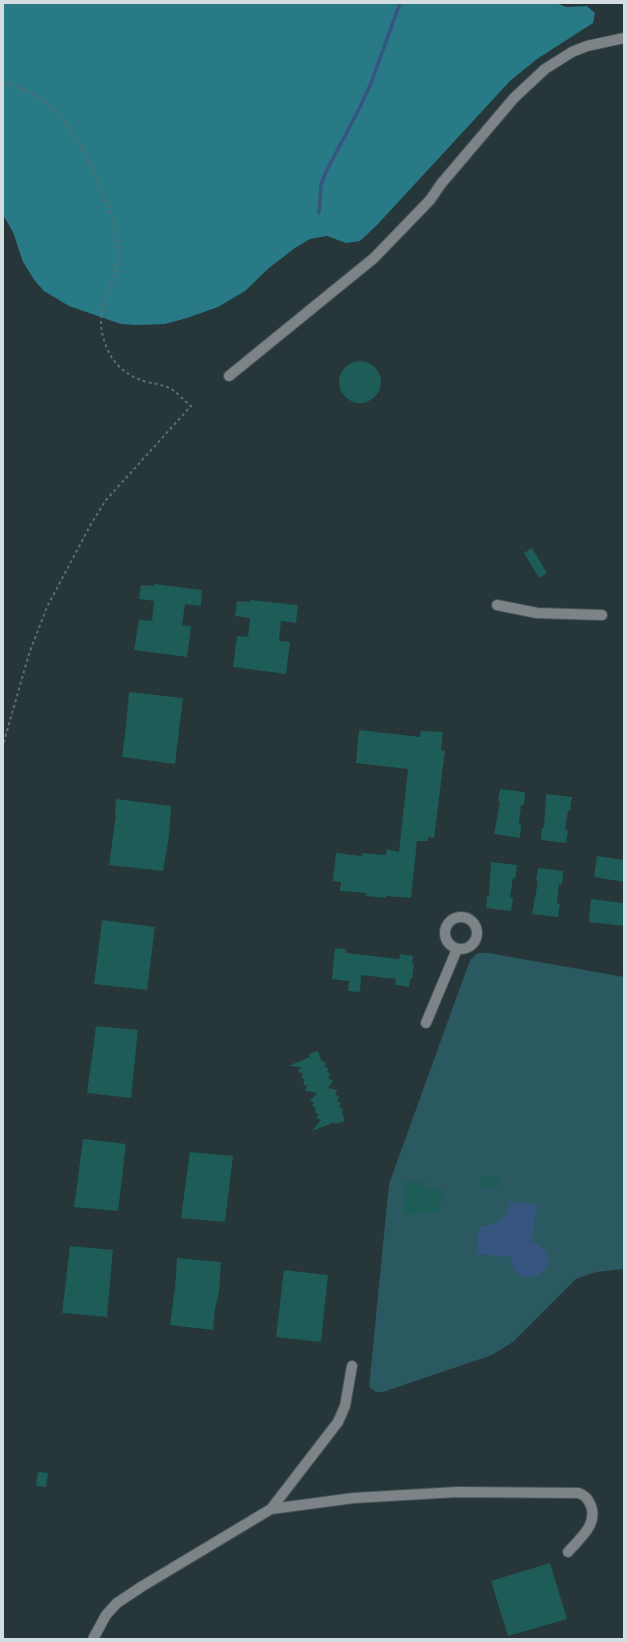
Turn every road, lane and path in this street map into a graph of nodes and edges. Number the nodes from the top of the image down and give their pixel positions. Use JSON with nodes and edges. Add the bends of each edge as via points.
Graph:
{"nodes":[{"id":1,"x":624,"y":38,"type":"edge"},
{"id":2,"x":3,"y":83,"type":"edge"},
{"id":3,"x":230,"y":376,"type":"dead end"},
{"id":4,"x":497,"y":604,"type":"dead end"},
{"id":5,"x":602,"y":615,"type":"dead end"},
{"id":6,"x":3,"y":745,"type":"edge"},
{"id":7,"x":458,"y":949,"type":"dead end"},
{"id":8,"x":426,"y":1023,"type":"dead end"},
{"id":9,"x":352,"y":1366,"type":"dead end"},
{"id":10,"x":272,"y":1509,"type":"junction"},
{"id":11,"x":568,"y":1552,"type":"dead end"},
{"id":12,"x":93,"y":1639,"type":"edge"}],
"edges":[{"from":1,"to":3,"type":"street","via":[[587,46],[545,69],[514,98],[430,200],[374,258]]},
{"from":2,"to":6,"type":"path","via":[[37,97],[64,121],[82,149],[106,200],[118,251],[101,313],[101,326],[107,349],[125,372],[173,390],[191,406],[106,500],[91,524],[47,607],[28,654]]},
{"from":4,"to":5,"type":"street","via":[[537,613]]},
{"from":7,"to":8,"type":"street"},
{"from":9,"to":10,"type":"street","via":[[345,1406],[338,1422]]},
{"from":10,"to":11,"type":"street","via":[[354,1498],[508,1491],[579,1493],[585,1495],[590,1502],[593,1519],[591,1525]]},
{"from":10,"to":12,"type":"street","via":[[117,1603],[106,1615]]}]}
